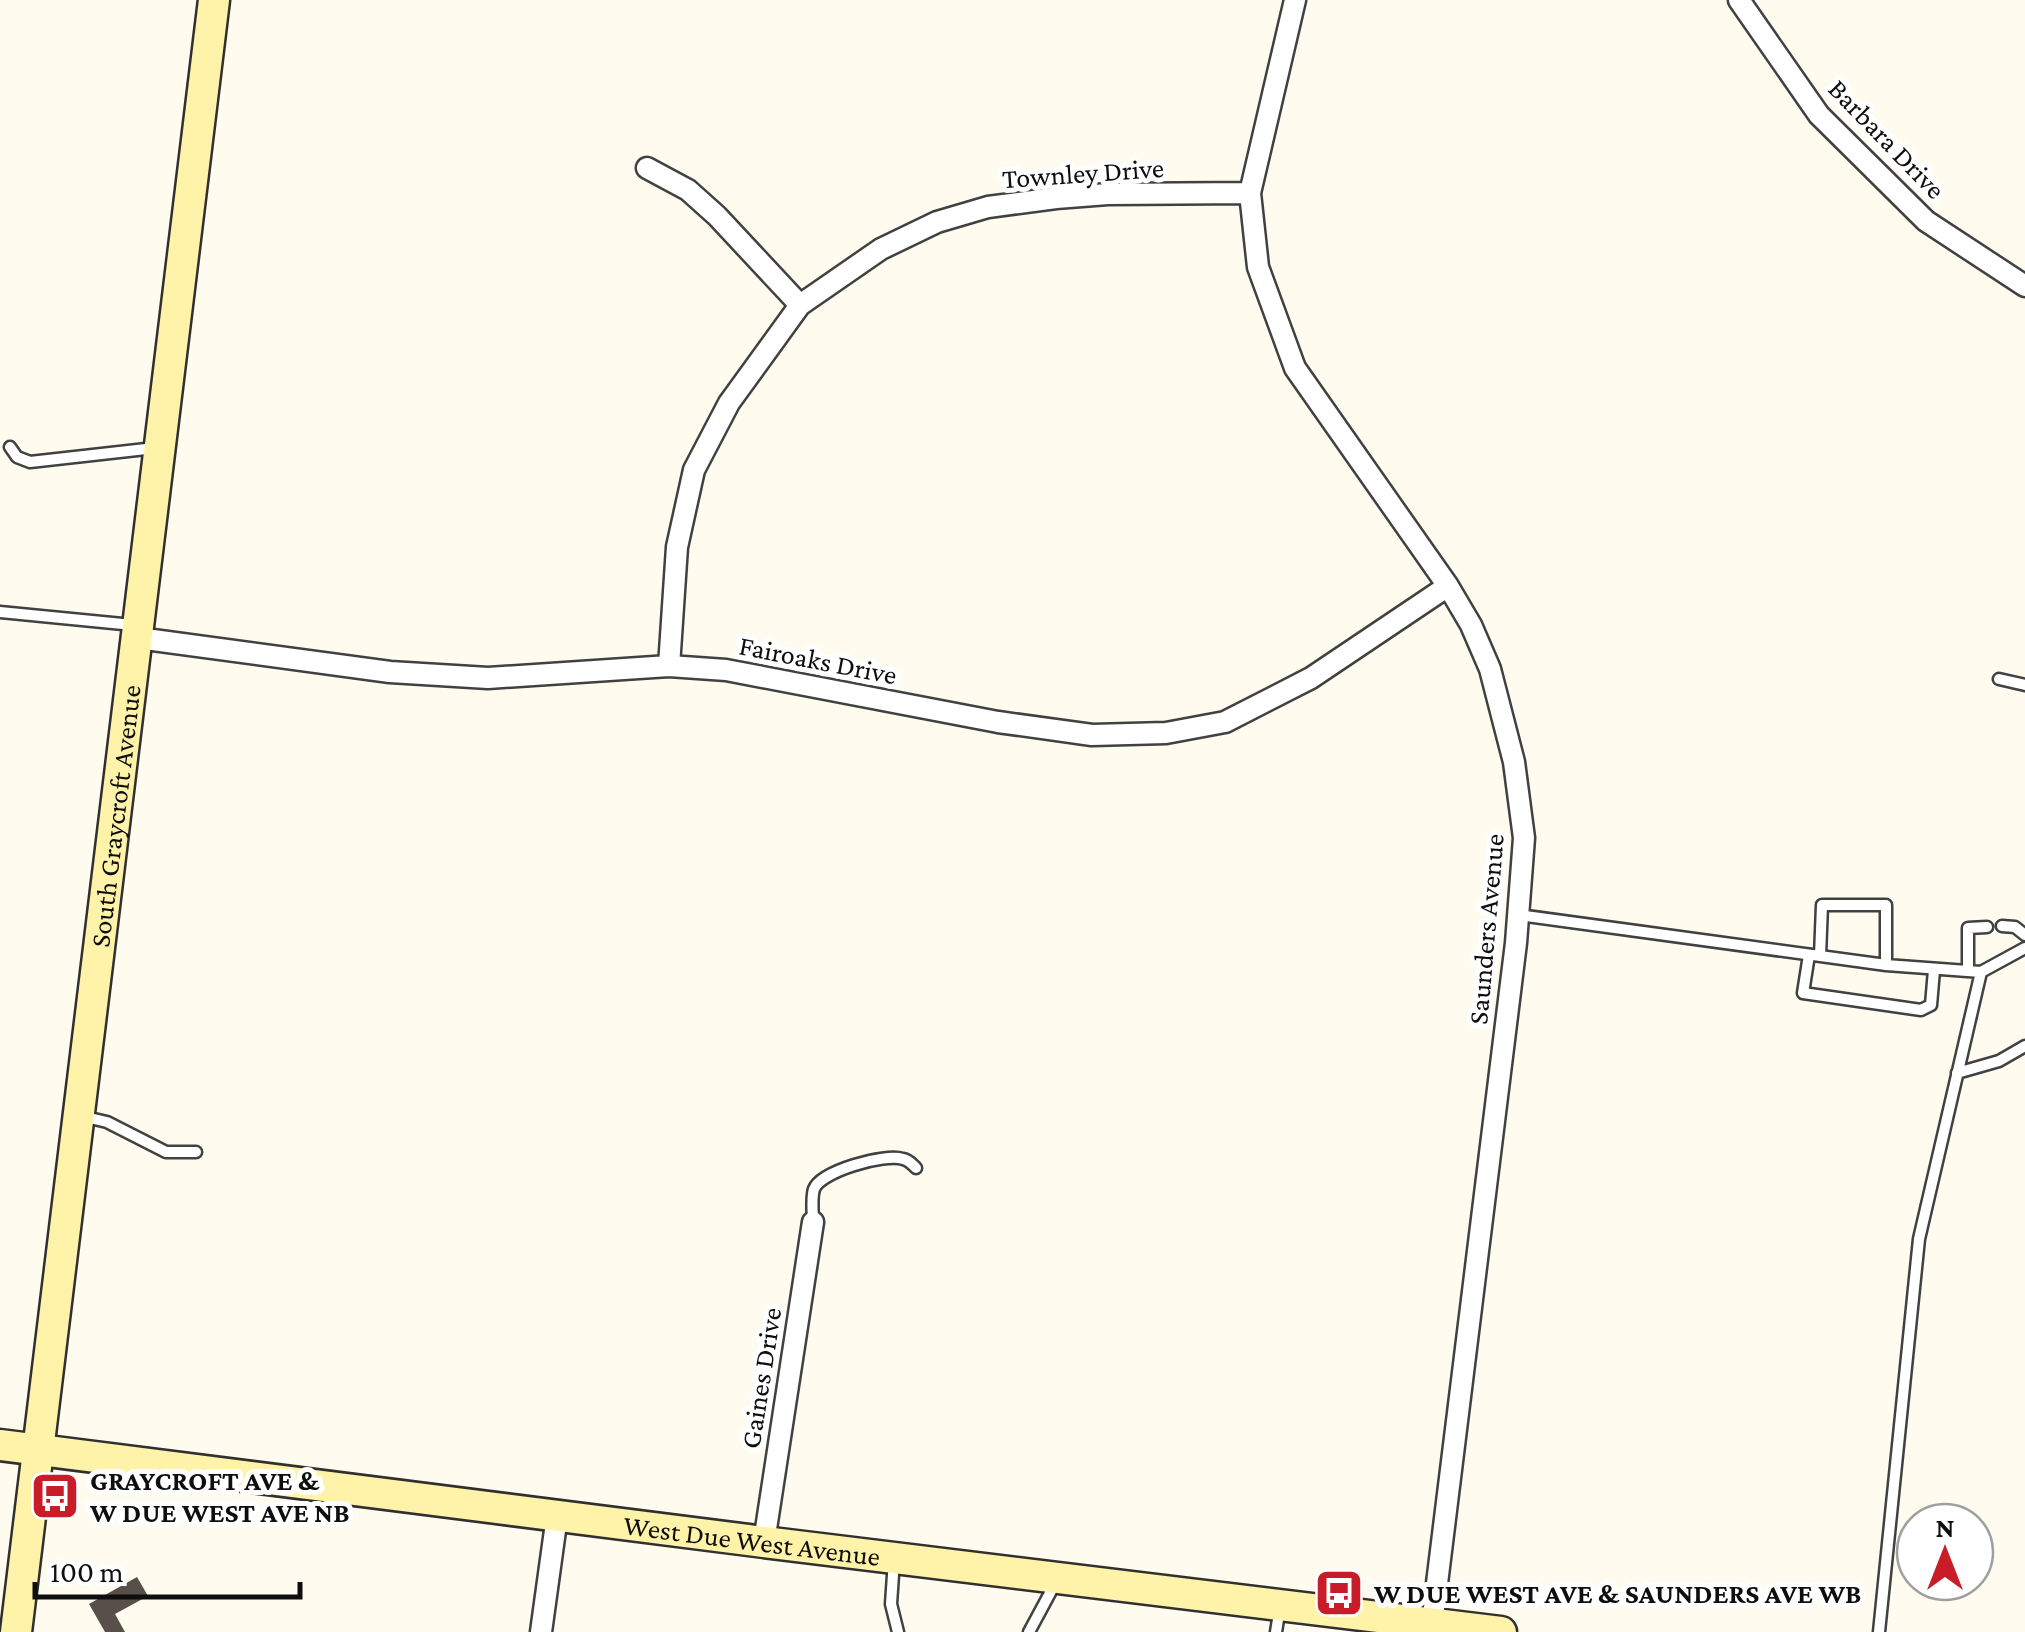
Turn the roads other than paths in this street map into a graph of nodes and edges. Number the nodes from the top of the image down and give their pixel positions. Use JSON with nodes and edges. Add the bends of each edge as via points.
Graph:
{"nodes":[{"id":1,"x":214,"y":0,"type":"edge"},
{"id":2,"x":1296,"y":0,"type":"edge"},
{"id":3,"x":1739,"y":0,"type":"edge"},
{"id":4,"x":647,"y":168,"type":"dead end"},
{"id":5,"x":1250,"y":193,"type":"junction"},
{"id":6,"x":2025,"y":286,"type":"edge"},
{"id":7,"x":800,"y":305,"type":"junction"},
{"id":8,"x":160,"y":447,"type":"junction"},
{"id":9,"x":10,"y":448,"type":"dead end"},
{"id":10,"x":1448,"y":586,"type":"junction"},
{"id":11,"x":0,"y":612,"type":"edge"},
{"id":12,"x":139,"y":632,"type":"junction"},
{"id":13,"x":669,"y":666,"type":"junction"},
{"id":14,"x":1999,"y":679,"type":"dead end"},
{"id":15,"x":2025,"y":684,"type":"edge"},
{"id":16,"x":1518,"y":916,"type":"junction"},
{"id":17,"x":2002,"y":926,"type":"dead end"},
{"id":18,"x":1988,"y":927,"type":"dead end"},
{"id":19,"x":2025,"y":935,"type":"edge"},
{"id":20,"x":2025,"y":948,"type":"edge"},
{"id":21,"x":1814,"y":956,"type":"junction"},
{"id":22,"x":1886,"y":966,"type":"junction"},
{"id":23,"x":1934,"y":970,"type":"junction"},
{"id":24,"x":1974,"y":972,"type":"junction"},
{"id":25,"x":2025,"y":1046,"type":"edge"},
{"id":26,"x":1957,"y":1073,"type":"junction"},
{"id":27,"x":80,"y":1116,"type":"junction"},
{"id":28,"x":196,"y":1152,"type":"dead end"},
{"id":29,"x":916,"y":1168,"type":"dead end"},
{"id":30,"x":813,"y":1222,"type":"joint"},
{"id":31,"x":0,"y":1445,"type":"edge"},
{"id":32,"x":40,"y":1450,"type":"junction"},
{"id":33,"x":557,"y":1516,"type":"junction"},
{"id":34,"x":764,"y":1542,"type":"junction"},
{"id":35,"x":894,"y":1558,"type":"junction"},
{"id":36,"x":1058,"y":1578,"type":"junction"},
{"id":37,"x":1278,"y":1619,"type":"edge"},
{"id":38,"x":1432,"y":1628,"type":"edge"},
{"id":39,"x":16,"y":1632,"type":"edge"},
{"id":40,"x":541,"y":1632,"type":"edge"},
{"id":41,"x":898,"y":1632,"type":"edge"},
{"id":42,"x":1029,"y":1632,"type":"edge"},
{"id":43,"x":1501,"y":1632,"type":"edge"},
{"id":44,"x":1879,"y":1632,"type":"edge"}],
"edges":[{"from":1,"to":8,"type":"main road","name":"South Graycroft Avenue"},
{"from":2,"to":5,"type":"street","name":"Saunders Avenue"},
{"from":3,"to":6,"type":"street","name":"Barbara Drive","via":[[1819,115],[1926,221]]},
{"from":4,"to":7,"type":"street","via":[[688,190]]},
{"from":5,"to":7,"type":"street","name":"Townley Drive","via":[[1108,194],[988,207],[881,249]]},
{"from":5,"to":10,"type":"street","name":"Saunders Avenue","via":[[1258,267],[1295,368]]},
{"from":7,"to":13,"type":"street","name":"Townley Drive","via":[[729,403],[694,470],[677,547]]},
{"from":8,"to":9,"type":"lane","via":[[30,462]]},
{"from":8,"to":12,"type":"main road","name":"South Graycroft Avenue"},
{"from":10,"to":13,"type":"street","name":"Fairoaks Drive","via":[[1311,678],[1225,722],[1166,734],[1092,736],[726,670]]},
{"from":10,"to":16,"type":"street","name":"Saunders Avenue","via":[[1490,670],[1509,735],[1524,838]]},
{"from":11,"to":12,"type":"lane"},
{"from":12,"to":13,"type":"street","name":"Fairoaks Drive","via":[[390,672],[488,678]]},
{"from":12,"to":27,"type":"main road","name":"South Graycroft Avenue"},
{"from":14,"to":15,"type":"lane"},
{"from":16,"to":21,"type":"lane"},
{"from":16,"to":38,"type":"street","name":"Saunders Avenue"},
{"from":17,"to":19,"type":"lane"},
{"from":18,"to":24,"type":"lane","via":[[1968,928]]},
{"from":20,"to":24,"type":"lane"},
{"from":21,"to":22,"type":"lane"},
{"from":21,"to":22,"type":"lane","via":[[1822,905],[1886,905]]},
{"from":21,"to":23,"type":"lane","via":[[1803,992],[1921,1010],[1931,1004]]},
{"from":22,"to":23,"type":"lane"},
{"from":23,"to":24,"type":"lane"},
{"from":24,"to":26,"type":"lane"},
{"from":25,"to":26,"type":"lane"},
{"from":26,"to":44,"type":"lane","via":[[1919,1239]]},
{"from":27,"to":28,"type":"lane","via":[[166,1152]]},
{"from":27,"to":32,"type":"main road","name":"South Graycroft Avenue"},
{"from":29,"to":30,"type":"lane","via":[[889,1158],[823,1180],[813,1194]]},
{"from":30,"to":34,"type":"street","name":"Gaines Drive"},
{"from":31,"to":32,"type":"main road","name":"West Due West Avenue"},
{"from":32,"to":33,"type":"main road","name":"West Due West Avenue"},
{"from":32,"to":39,"type":"main road","name":"South Graycroft Avenue","via":[[15,1597]]},
{"from":33,"to":34,"type":"main road","name":"West Due West Avenue"},
{"from":33,"to":40,"type":"street"},
{"from":34,"to":35,"type":"main road","name":"West Due West Avenue"},
{"from":35,"to":36,"type":"main road","name":"West Due West Avenue"},
{"from":35,"to":41,"type":"lane","via":[[891,1604]]},
{"from":36,"to":37,"type":"main road","name":"West Due West Avenue"},
{"from":36,"to":42,"type":"lane"},
{"from":37,"to":38,"type":"main road","name":"West Due West Avenue"},
{"from":38,"to":43,"type":"main road","name":"West Due West Avenue"}]}
